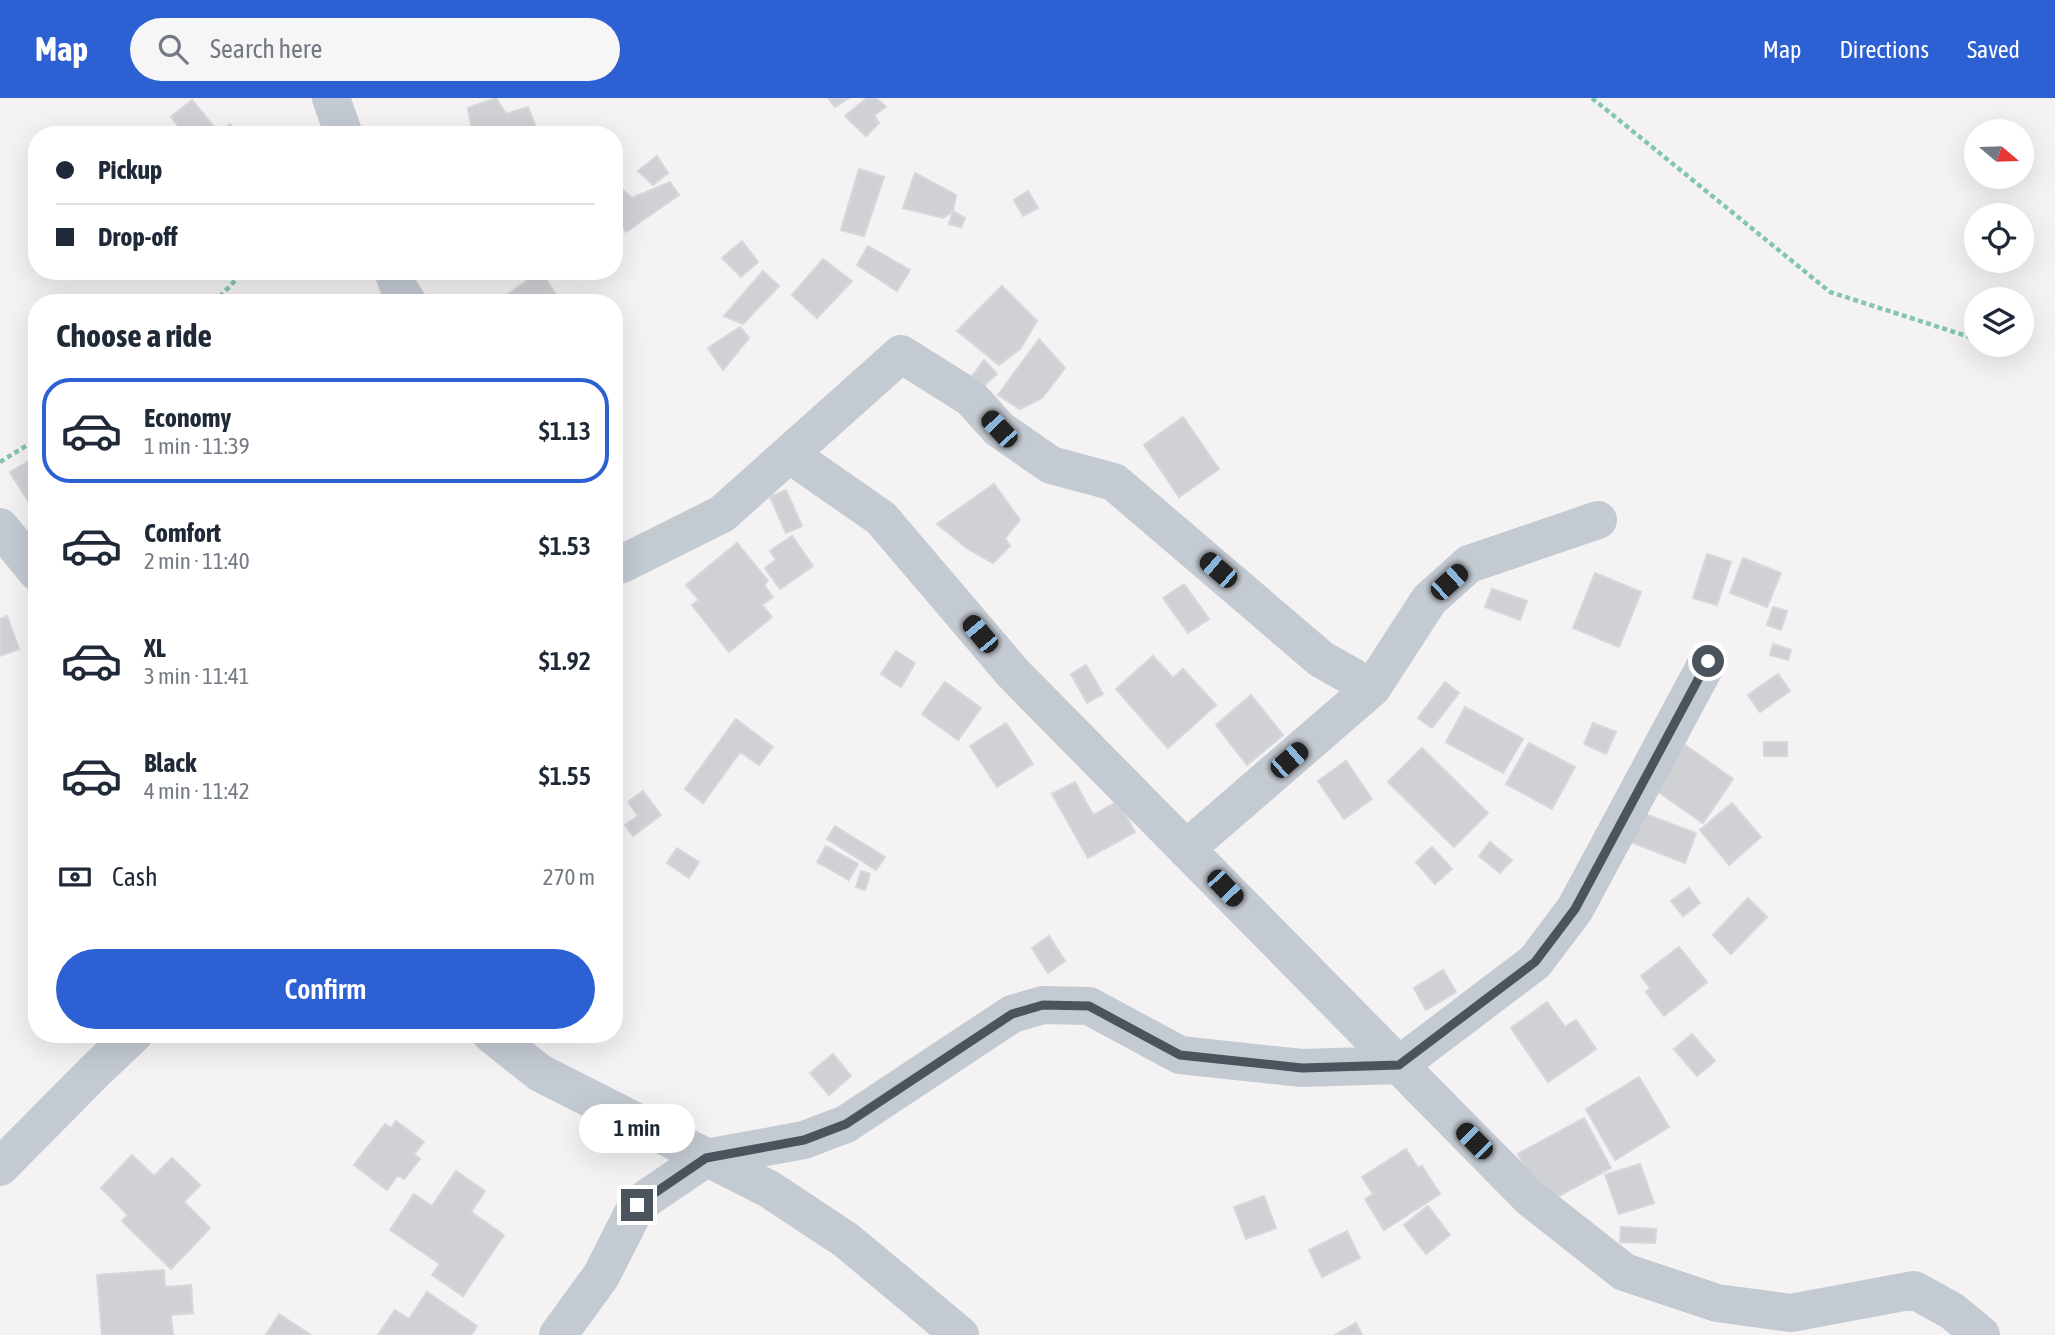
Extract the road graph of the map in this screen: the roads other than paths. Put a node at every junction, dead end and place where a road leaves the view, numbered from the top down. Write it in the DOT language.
graph roads {
  1 [pos="331,98"];
  2 [pos="341,126"];
  3 [pos="789,454"];
  4 [pos="1598,520"];
  5 [pos="0,527"];
  6 [pos="28,561"];
  7 [pos="623,564"];
  8 [pos="1708,661"];
  9 [pos="1372,688"];
  10 [pos="1186,849"];
  11 [pos="124,1043"];
  12 [pos="502,1043"];
  13 [pos="1399,1065"];
  14 [pos="706,1158"];
  15 [pos="0,1167"];
  16 [pos="558,1335"];
  17 [pos="960,1335"];
  18 [pos="1981,1335"];
  1 -- 2 [label="street"];
  3 -- 7 [label="street"];
  3 -- 9 [label="street"];
  3 -- 10 [label="street"];
  4 -- 9 [label="street"];
  5 -- 6 [label="street"];
  8 -- 13 [label="street"];
  9 -- 10 [label="street"];
  10 -- 13 [label="street"];
  11 -- 15 [label="street"];
  12 -- 14 [label="street"];
  13 -- 14 [label="street"];
  13 -- 18 [label="street"];
  14 -- 16 [label="street"];
  14 -- 17 [label="street"];
}
